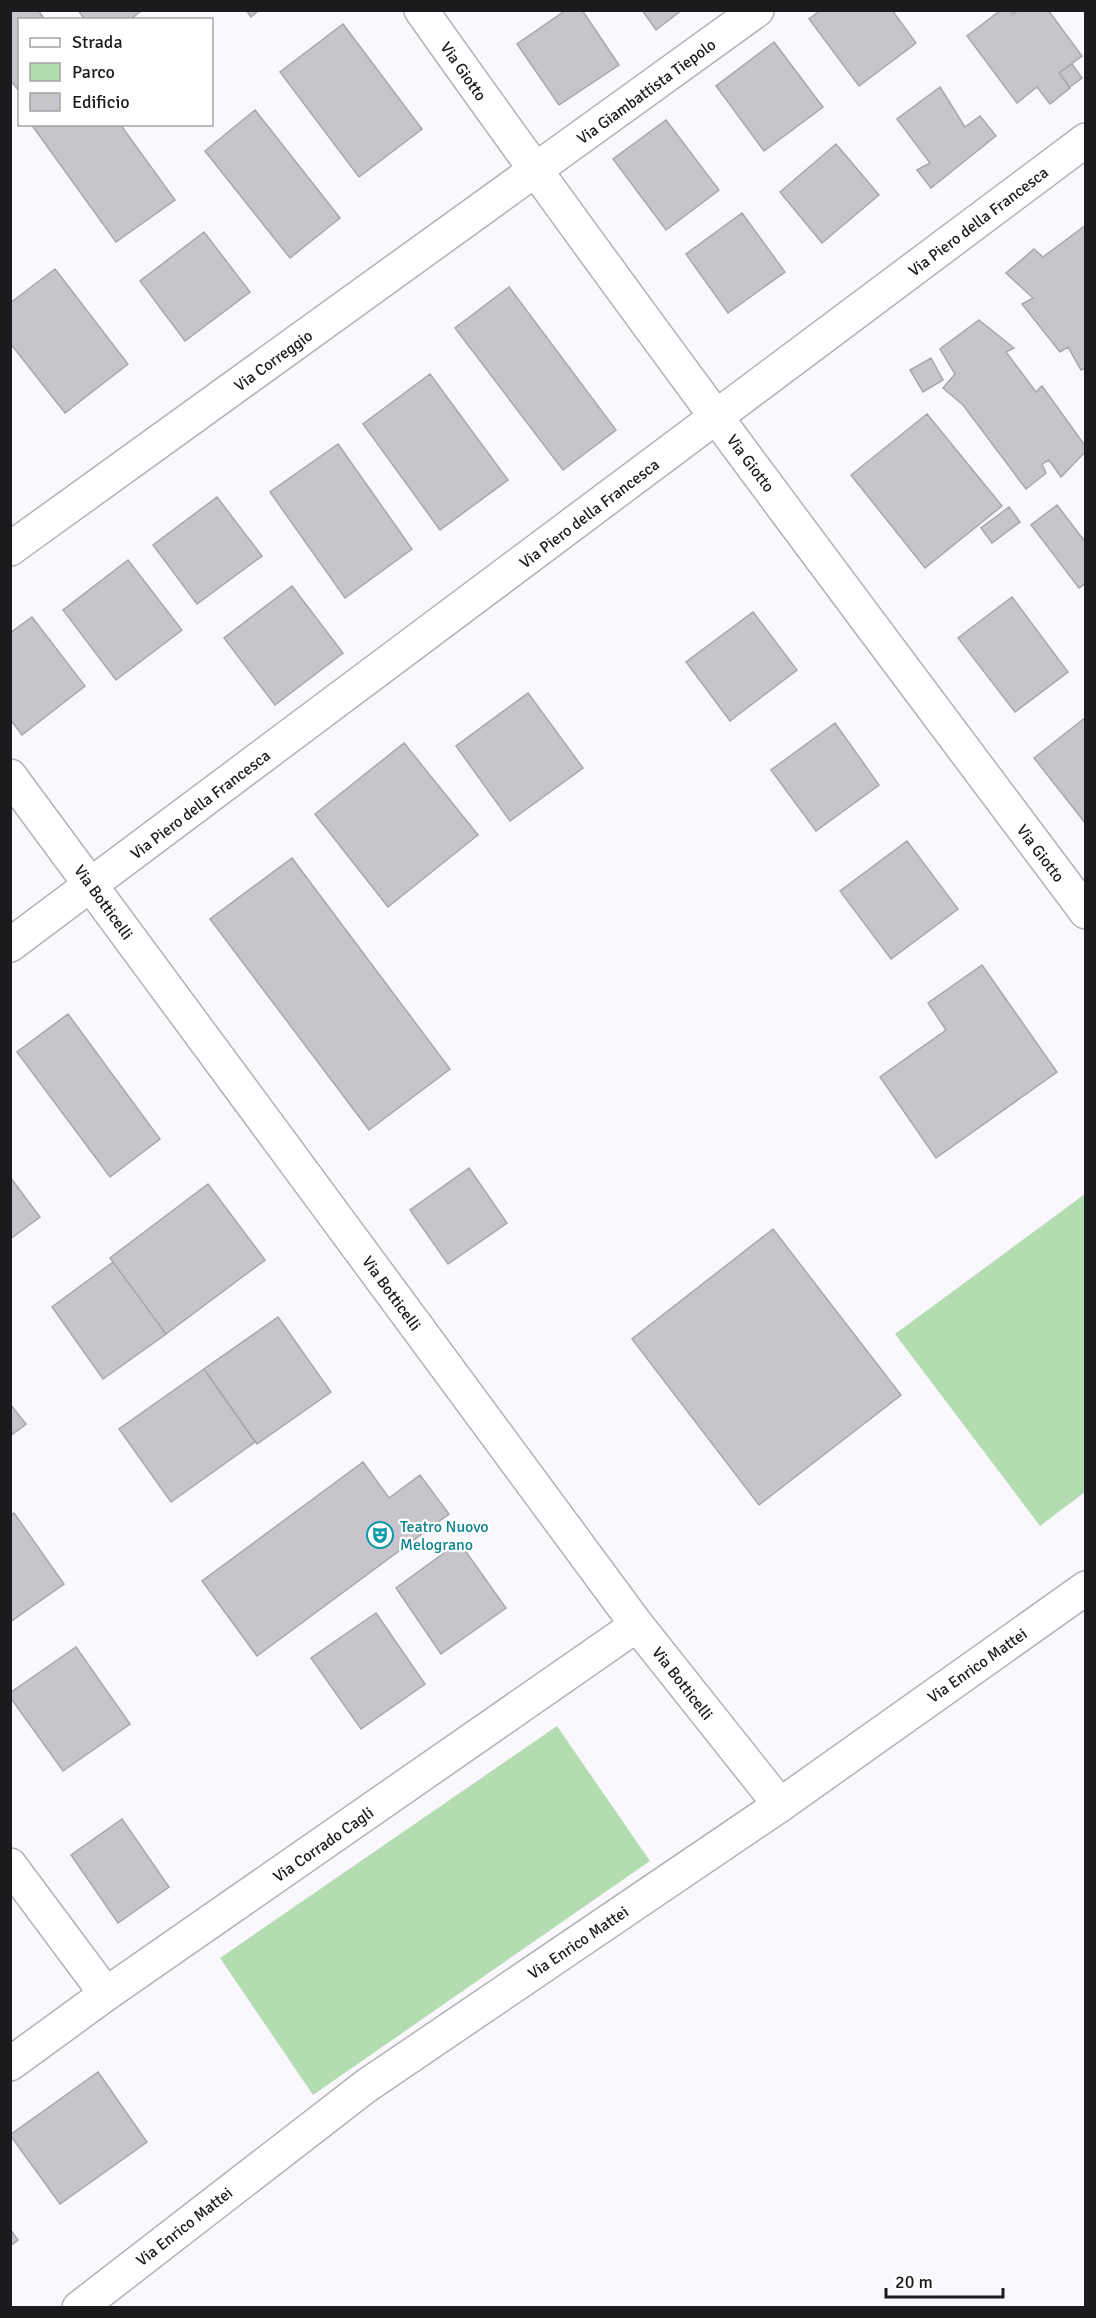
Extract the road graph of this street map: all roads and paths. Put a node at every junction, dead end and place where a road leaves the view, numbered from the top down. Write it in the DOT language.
graph roads {
  1 [pos="422,10"];
  2 [pos="757,10"];
  3 [pos="1086,140"];
  4 [pos="536,172"];
  5 [pos="716,417"];
  6 [pos="10,549"];
  7 [pos="10,776"];
  8 [pos="92,885"];
  9 [pos="1086,912"];
  10 [pos="10,945"];
  11 [pos="1086,1588"];
  12 [pos="637,1625"];
  13 [pos="780,1805"];
  14 [pos="10,1865"];
  15 [pos="106,1994"];
  16 [pos="10,2064"];
  17 [pos="79,2307"];
  1 -- 4 [label="street, Via Giotto"];
  2 -- 4 [label="street, Via Giambattista Tiepolo"];
  3 -- 5 [label="street, Via Piero della Francesca"];
  4 -- 5 [label="street, Via Giotto"];
  4 -- 6 [label="street, Via Correggio"];
  5 -- 8 [label="street, Via Piero della Francesca"];
  5 -- 9 [label="street, Via Giotto"];
  7 -- 8 [label="street, Via Botticelli"];
  8 -- 10 [label="street, Via Piero della Francesca"];
  8 -- 12 [label="street, Via Botticelli"];
  11 -- 13 [label="street, Via Enrico Mattei"];
  12 -- 13 [label="street, Via Botticelli"];
  12 -- 15 [label="street, Via Corrado Cagli"];
  13 -- 17 [label="street, Via Enrico Mattei"];
  14 -- 15 [label="street"];
  15 -- 16 [label="street, Via Corrado Cagli"];
}
